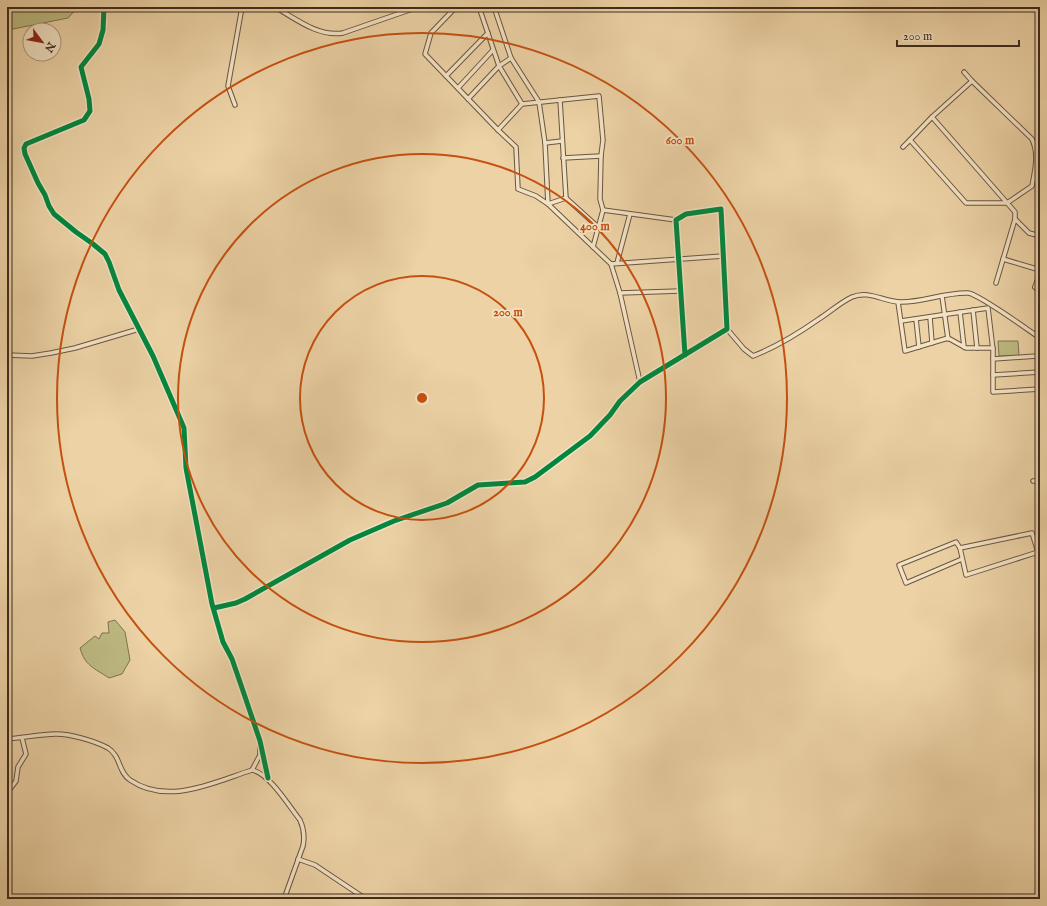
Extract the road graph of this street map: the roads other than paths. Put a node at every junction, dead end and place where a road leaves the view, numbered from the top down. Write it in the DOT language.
graph roads {
  1 [pos="104,7"];
  2 [pos="242,7"];
  3 [pos="275,7"];
  4 [pos="418,7"];
  5 [pos="456,7"];
  6 [pos="479,7"];
  7 [pos="494,7"];
  8 [pos="488,33"];
  9 [pos="493,50"];
  10 [pos="511,58"];
  11 [pos="499,66"];
  12 [pos="964,72"];
  13 [pos="446,76"];
  14 [pos="972,81"];
  15 [pos="458,88"];
  16 [pos="468,99"];
  17 [pos="560,100"];
  18 [pos="539,102"];
  19 [pos="522,104"];
  20 [pos="235,105"];
  21 [pos="932,117"];
  22 [pos="498,130"];
  23 [pos="910,140"];
  24 [pos="562,141"];
  25 [pos="545,143"];
  26 [pos="903,147"];
  27 [pos="601,156"];
  28 [pos="563,158"];
  29 [pos="566,198"];
  30 [pos="1008,203"];
  31 [pos="548,204"];
  32 [pos="603,210"];
  33 [pos="630,214"];
  34 [pos="1016,219"];
  35 [pos="676,220"];
  36 [pos="598,227"];
  37 [pos="1040,236"];
  38 [pos="593,247"];
  39 [pos="723,256"];
  40 [pos="679,259"];
  41 [pos="1003,259"];
  42 [pos="617,263"];
  43 [pos="611,264"];
  44 [pos="1040,271"];
  45 [pos="996,283"];
  46 [pos="1035,287"];
  47 [pos="1040,288"];
  48 [pos="680,290"];
  49 [pos="620,293"];
  50 [pos="1040,293"];
  51 [pos="942,296"];
  52 [pos="898,302"];
  53 [pos="973,310"];
  54 [pos="960,312"];
  55 [pos="945,314"];
  56 [pos="930,317"];
  57 [pos="916,319"];
  58 [pos="902,321"];
  59 [pos="139,329"];
  60 [pos="727,329"];
  61 [pos="1040,338"];
  62 [pos="948,339"];
  63 [pos="932,343"];
  64 [pos="919,347"];
  65 [pos="964,347"];
  66 [pos="977,348"];
  67 [pos="993,348"];
  68 [pos="7,355"];
  69 [pos="685,355"];
  70 [pos="1037,356"];
  71 [pos="993,359"];
  72 [pos="1040,368"];
  73 [pos="1040,372"];
  74 [pos="993,375"];
  75 [pos="640,382"];
  76 [pos="1040,389"];
  77 [pos="1040,408"];
  78 [pos="1040,469"];
  79 [pos="1033,481"];
  80 [pos="1040,481"];
  81 [pos="960,548"];
  82 [pos="1039,551"];
  83 [pos="962,559"];
  84 [pos="214,608"];
  85 [pos="22,738"];
  86 [pos="7,739"];
  87 [pos="260,741"];
  88 [pos="252,770"];
  89 [pos="268,778"];
  90 [pos="7,793"];
  91 [pos="298,859"];
  92 [pos="284,899"];
  93 [pos="366,899"];
  1 -- 59 [label="street"];
  2 -- 20 [label="street"];
  3 -- 4 [label="street"];
  5 -- 13 [label="street"];
  6 -- 8 [label="street"];
  7 -- 10 [label="street"];
  8 -- 9 [label="street"];
  8 -- 13 [label="street"];
  9 -- 11 [label="street"];
  9 -- 15 [label="street"];
  10 -- 11 [label="street"];
  10 -- 18 [label="street"];
  11 -- 16 [label="street"];
  11 -- 19 [label="street"];
  12 -- 14 [label="street"];
  13 -- 15 [label="street"];
  14 -- 21 [label="street"];
  14 -- 30 [label="street"];
  15 -- 16 [label="street"];
  16 -- 22 [label="street"];
  17 -- 18 [label="street"];
  17 -- 24 [label="street"];
  17 -- 27 [label="street"];
  18 -- 19 [label="street"];
  18 -- 25 [label="street"];
  19 -- 22 [label="street"];
  21 -- 23 [label="street"];
  21 -- 30 [label="street"];
  22 -- 31 [label="street"];
  23 -- 26 [label="street"];
  23 -- 30 [label="street"];
  24 -- 25 [label="street"];
  24 -- 28 [label="street"];
  25 -- 31 [label="street"];
  27 -- 28 [label="street"];
  27 -- 32 [label="street"];
  28 -- 29 [label="street"];
  29 -- 31 [label="street"];
  29 -- 36 [label="street"];
  30 -- 34 [label="street"];
  31 -- 38 [label="street"];
  32 -- 33 [label="street"];
  32 -- 36 [label="street"];
  33 -- 35 [label="street"];
  33 -- 42 [label="street"];
  34 -- 37 [label="street"];
  34 -- 41 [label="street"];
  35 -- 39 [label="street"];
  35 -- 40 [label="street"];
  36 -- 38 [label="street"];
  38 -- 43 [label="street"];
  39 -- 40 [label="street"];
  39 -- 60 [label="street"];
  40 -- 42 [label="street"];
  40 -- 48 [label="street"];
  41 -- 44 [label="street"];
  41 -- 45 [label="street"];
  42 -- 43 [label="street"];
  43 -- 49 [label="street"];
  44 -- 46 [label="street"];
  46 -- 47 [label="street"];
  46 -- 50 [label="street"];
  48 -- 49 [label="street"];
  48 -- 69 [label="street"];
  49 -- 75 [label="street"];
  51 -- 52 [label="street"];
  51 -- 55 [label="street"];
  51 -- 61 [label="street"];
  52 -- 58 [label="street"];
  52 -- 60 [label="street"];
  53 -- 54 [label="street"];
  53 -- 66 [label="street"];
  53 -- 67 [label="street"];
  54 -- 55 [label="street"];
  54 -- 65 [label="street"];
  55 -- 56 [label="street"];
  55 -- 62 [label="street"];
  56 -- 57 [label="street"];
  56 -- 63 [label="street"];
  57 -- 58 [label="street"];
  57 -- 64 [label="street"];
  58 -- 64 [label="street"];
  59 -- 68 [label="street"];
  59 -- 84 [label="street"];
  60 -- 69 [label="street"];
  62 -- 63 [label="street"];
  62 -- 65 [label="street"];
  63 -- 64 [label="street"];
  65 -- 66 [label="street"];
  66 -- 67 [label="street"];
  67 -- 71 [label="street"];
  69 -- 75 [label="street"];
  70 -- 71 [label="street"];
  71 -- 74 [label="street"];
  72 -- 73 [label="street"];
  73 -- 74 [label="street"];
  73 -- 76 [label="street"];
  74 -- 76 [label="street"];
  75 -- 84 [label="street"];
  76 -- 77 [label="street"];
  77 -- 78 [label="street"];
  79 -- 80 [label="street"];
  81 -- 82 [label="street"];
  81 -- 83 [label="street"];
  81 -- 83 [label="street"];
  82 -- 83 [label="street"];
  84 -- 87 [label="street"];
  85 -- 86 [label="street"];
  85 -- 88 [label="street"];
  85 -- 90 [label="street"];
  87 -- 88 [label="street"];
  87 -- 89 [label="street"];
  88 -- 89 [label="street"];
  89 -- 91 [label="street"];
  91 -- 92 [label="street"];
  91 -- 93 [label="street"];
}
